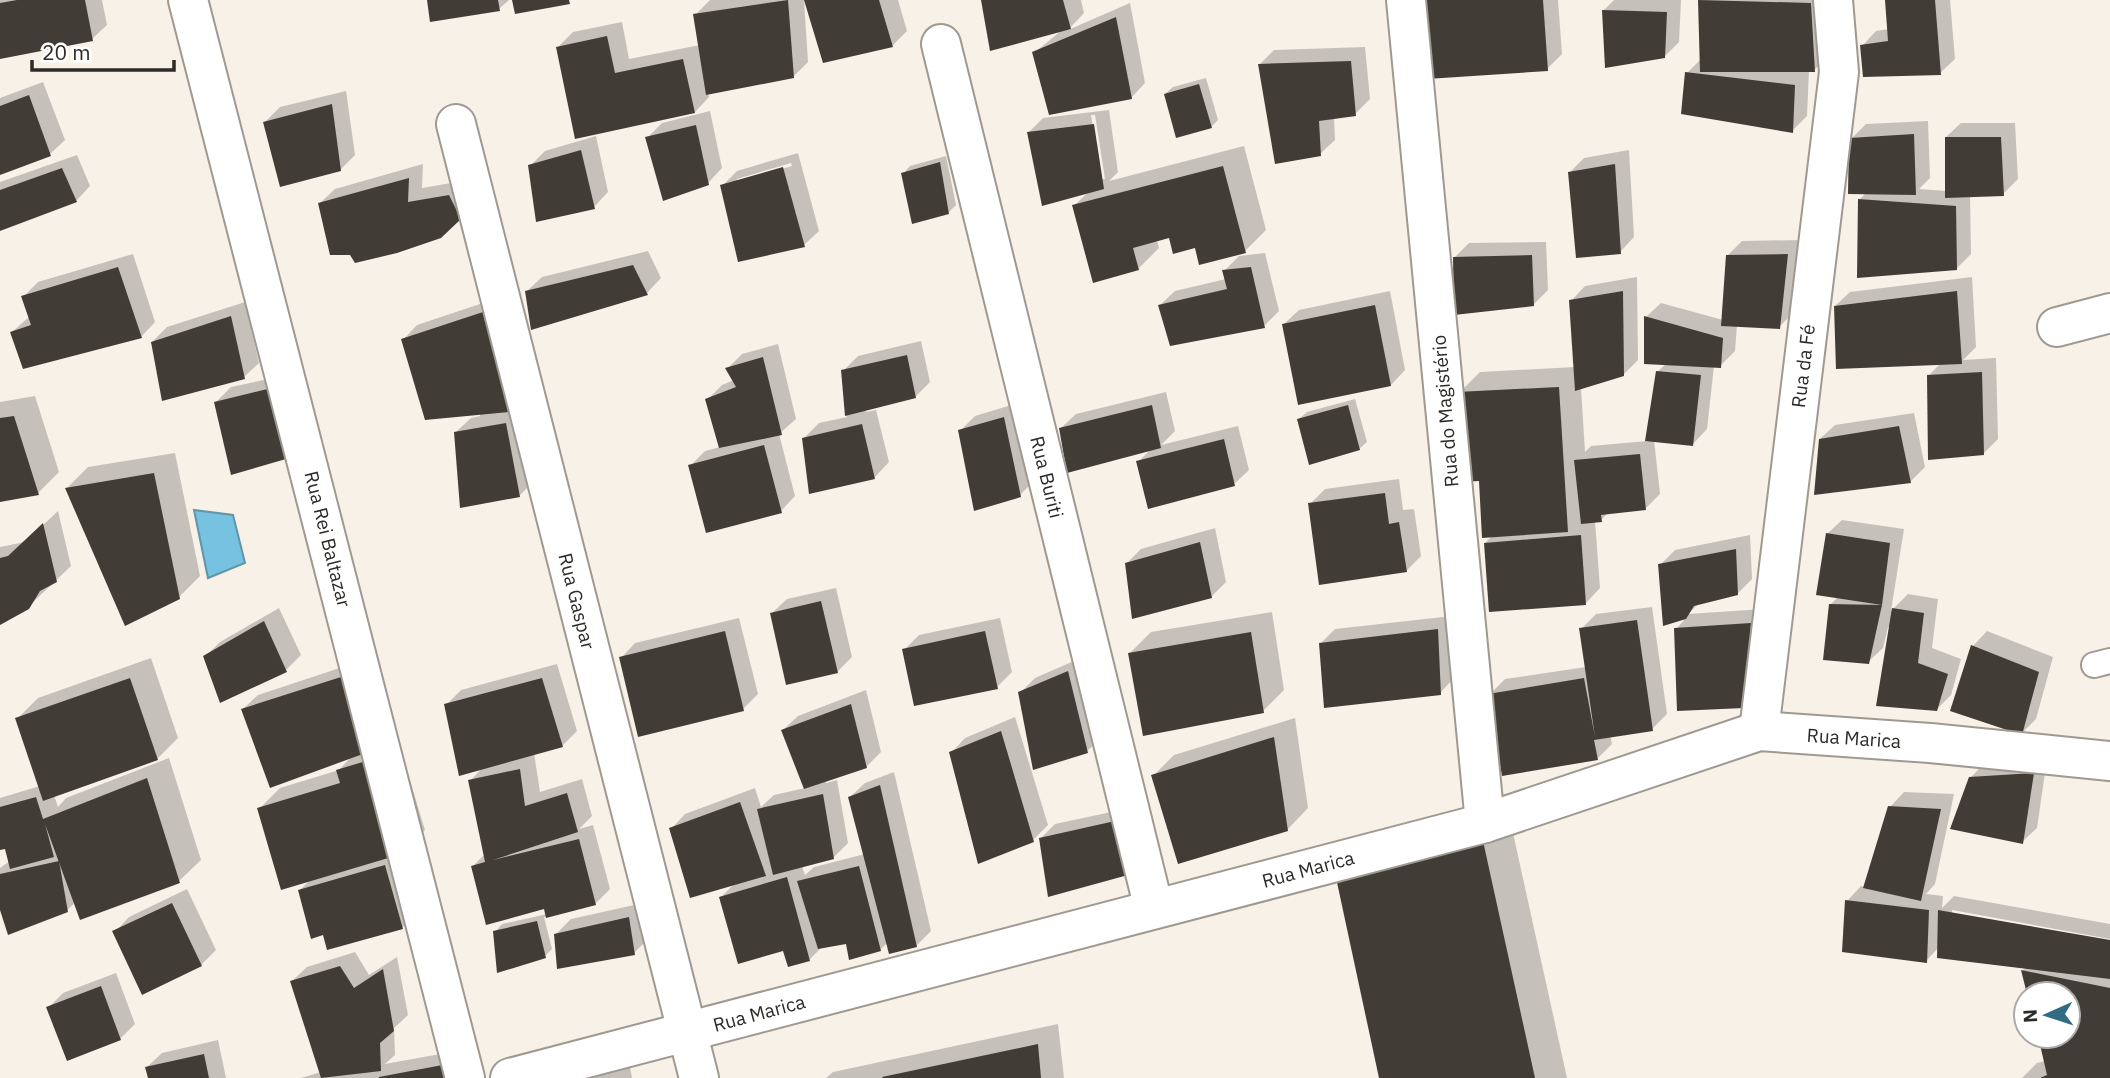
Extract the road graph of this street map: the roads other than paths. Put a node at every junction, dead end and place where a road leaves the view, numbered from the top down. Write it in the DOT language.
graph roads {
  1 [pos="188,0"];
  2 [pos="1406,0"];
  3 [pos="1833,0"];
  4 [pos="941,44"];
  5 [pos="456,124"];
  6 [pos="2110,313"];
  7 [pos="2057,327"];
  8 [pos="1759,731"];
  9 [pos="2110,761"];
  10 [pos="1485,823"];
  11 [pos="1154,909"];
  12 [pos="686,1032"];
  13 [pos="465,1078"];
  14 [pos="510,1078"];
  15 [pos="699,1078"];
  1 -- 13 [label="street, Rua Rei Baltazar"];
  2 -- 10 [label="street, Rua do Magistério"];
  3 -- 8 [label="street, Rua da Fé"];
  4 -- 11 [label="street, Rua Buriti"];
  5 -- 12 [label="street, Rua Gaspar"];
  6 -- 7 [label="street"];
  8 -- 9 [label="street, Rua Marica"];
  8 -- 10 [label="street, Rua Marica"];
  10 -- 11 [label="street, Rua Marica"];
  11 -- 12 [label="street, Rua Marica"];
  12 -- 14 [label="street, Rua Marica"];
  12 -- 15 [label="street, Rua Gaspar"];
}
